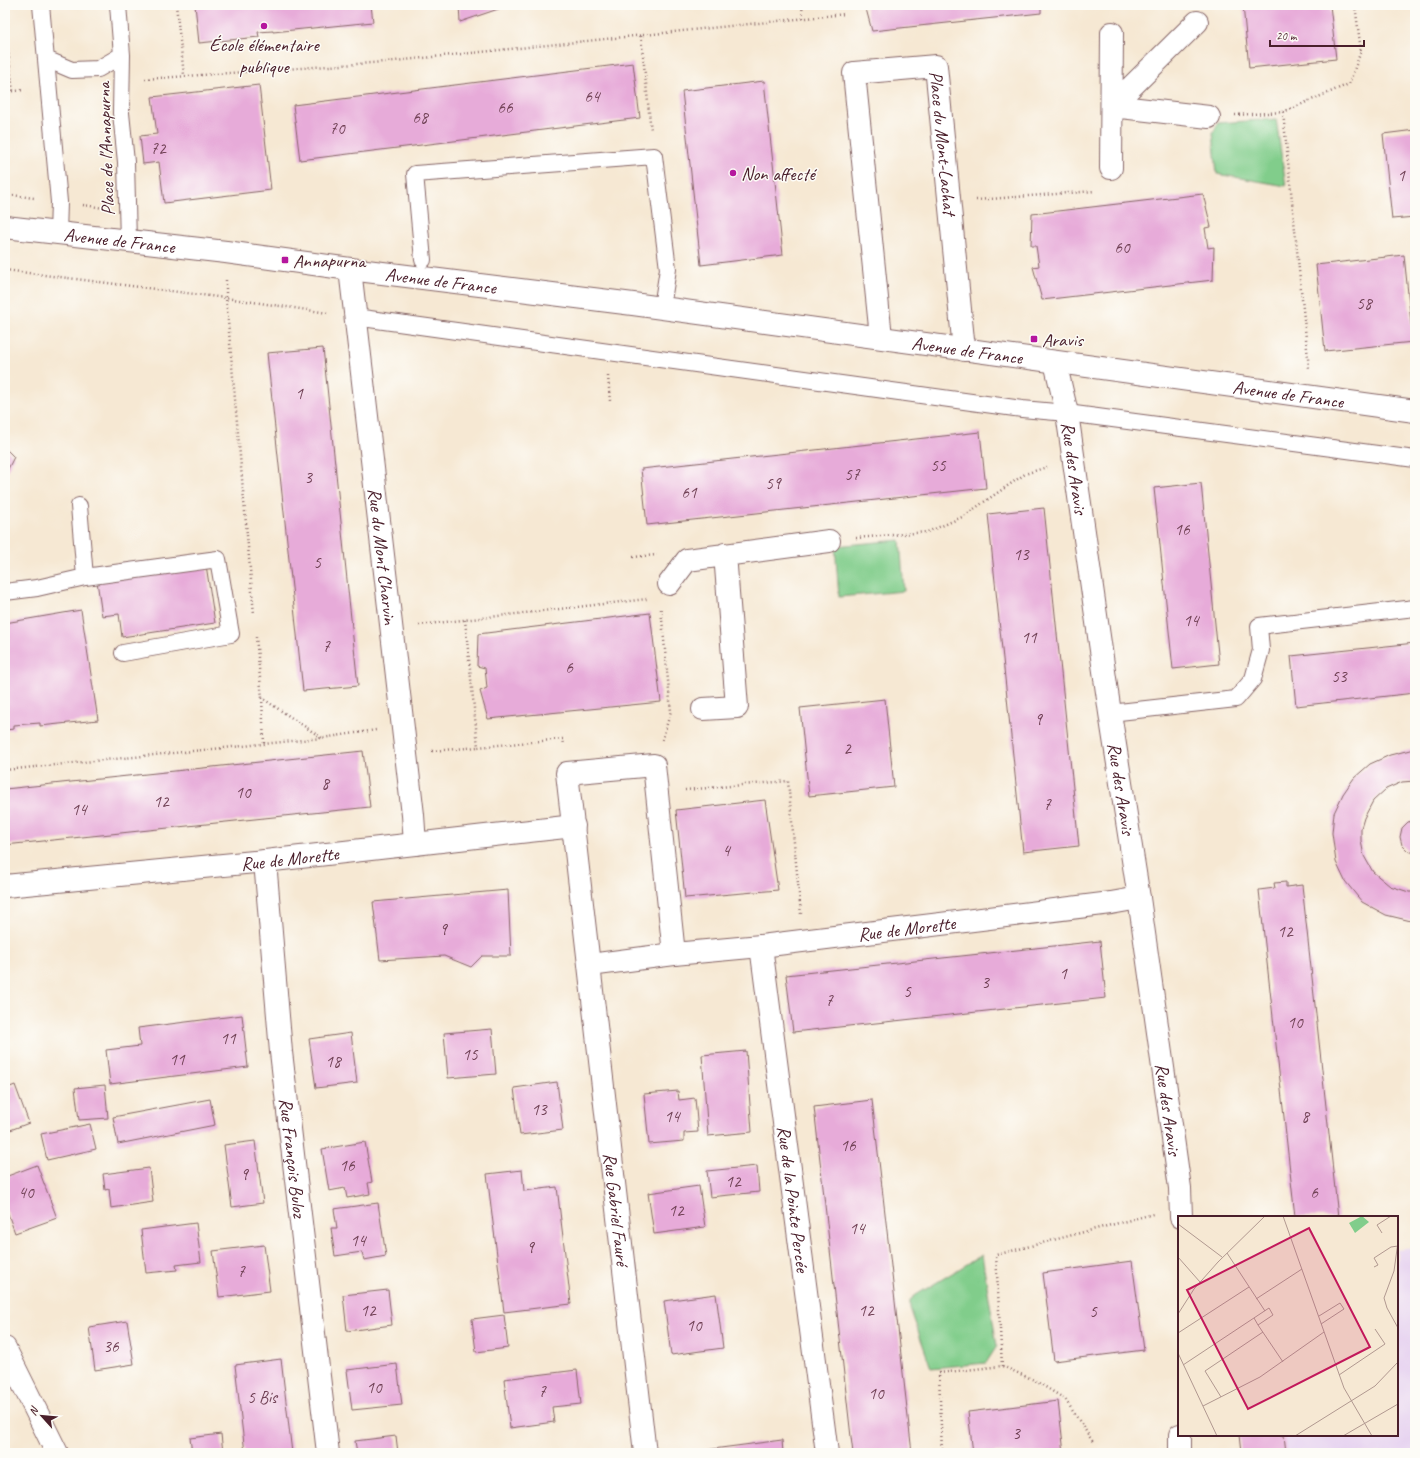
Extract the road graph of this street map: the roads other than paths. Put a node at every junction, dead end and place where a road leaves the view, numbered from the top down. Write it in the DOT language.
graph roads {
  1 [pos="40,5"];
  2 [pos="118,5"];
  3 [pos="1197,22"];
  4 [pos="1112,33"];
  5 [pos="122,55"];
  6 [pos="46,59"];
  7 [pos="1112,106"];
  8 [pos="1209,116"];
  9 [pos="1111,168"];
  10 [pos="5,227"];
  11 [pos="58,234"];
  12 [pos="128,242"];
  13 [pos="423,260"];
  14 [pos="350,269"];
  15 [pos="662,307"];
  16 [pos="355,317"];
  17 [pos="881,338"];
  18 [pos="964,350"];
  19 [pos="1055,362"];
  20 [pos="1415,411"];
  21 [pos="1068,413"];
  22 [pos="1415,459"];
  23 [pos="78,506"];
  24 [pos="829,541"];
  25 [pos="725,554"];
  26 [pos="85,577"];
  27 [pos="669,584"];
  28 [pos="5,592"];
  29 [pos="1415,608"];
  30 [pos="123,653"];
  31 [pos="703,709"];
  32 [pos="1110,713"];
  33 [pos="574,826"];
  34 [pos="415,844"];
  35 [pos="265,861"];
  36 [pos="5,886"];
  37 [pos="1139,898"];
  38 [pos="761,946"];
  39 [pos="674,954"];
  40 [pos="590,965"];
  41 [pos="1181,1212"];
  42 [pos="5,1348"];
  43 [pos="1180,1436"];
  44 [pos="57,1453"];
  45 [pos="328,1453"];
  46 [pos="646,1453"];
  47 [pos="827,1453"];
  48 [pos="1180,1453"];
  1 -- 6 [label="lane"];
  2 -- 5 [label="lane, Place de l'Annapurna"];
  3 -- 7 [label="street"];
  4 -- 7 [label="street"];
  5 -- 6 [label="lane, Place de l'Annapurna"];
  5 -- 12 [label="lane, Place de l'Annapurna"];
  6 -- 11 [label="lane"];
  7 -- 8 [label="street"];
  7 -- 9 [label="street"];
  10 -- 11 [label="street, Avenue de France"];
  11 -- 12 [label="street, Avenue de France"];
  12 -- 14 [label="street, Avenue de France"];
  13 -- 15 [label="lane, Avenue de France"];
  14 -- 15 [label="street, Avenue de France"];
  14 -- 16 [label="street, Rue du Mont Charvin"];
  15 -- 17 [label="street, Avenue de France"];
  16 -- 21 [label="lane"];
  16 -- 34 [label="street, Rue du Mont Charvin"];
  17 -- 18 [label="street, Avenue de France"];
  17 -- 18 [label="street, Place du Mont-Lachat"];
  18 -- 19 [label="street, Avenue de France"];
  19 -- 20 [label="street, Avenue de France"];
  19 -- 21 [label="street, Rue des Aravis"];
  21 -- 22 [label="lane"];
  21 -- 32 [label="street, Rue des Aravis"];
  23 -- 26 [label="lane"];
  24 -- 25 [label="street"];
  25 -- 27 [label="street"];
  25 -- 31 [label="street"];
  26 -- 28 [label="lane"];
  26 -- 30 [label="lane"];
  29 -- 32 [label="lane"];
  32 -- 37 [label="street, Rue des Aravis"];
  33 -- 34 [label="street, Rue de Morette"];
  33 -- 39 [label="street"];
  33 -- 40 [label="street"];
  34 -- 35 [label="street, Rue de Morette"];
  35 -- 36 [label="street, Rue de Morette"];
  35 -- 45 [label="street, Rue François Buloz"];
  37 -- 38 [label="street, Rue de Morette"];
  37 -- 41 [label="street, Rue des Aravis"];
  38 -- 39 [label="street, Rue de Morette"];
  38 -- 47 [label="street, Rue de la Pointe Percée"];
  39 -- 40 [label="street, Rue de Morette"];
  40 -- 46 [label="street, Rue Gabriel Fauré"];
  42 -- 44 [label="street"];
  43 -- 48 [label="street"];
}
